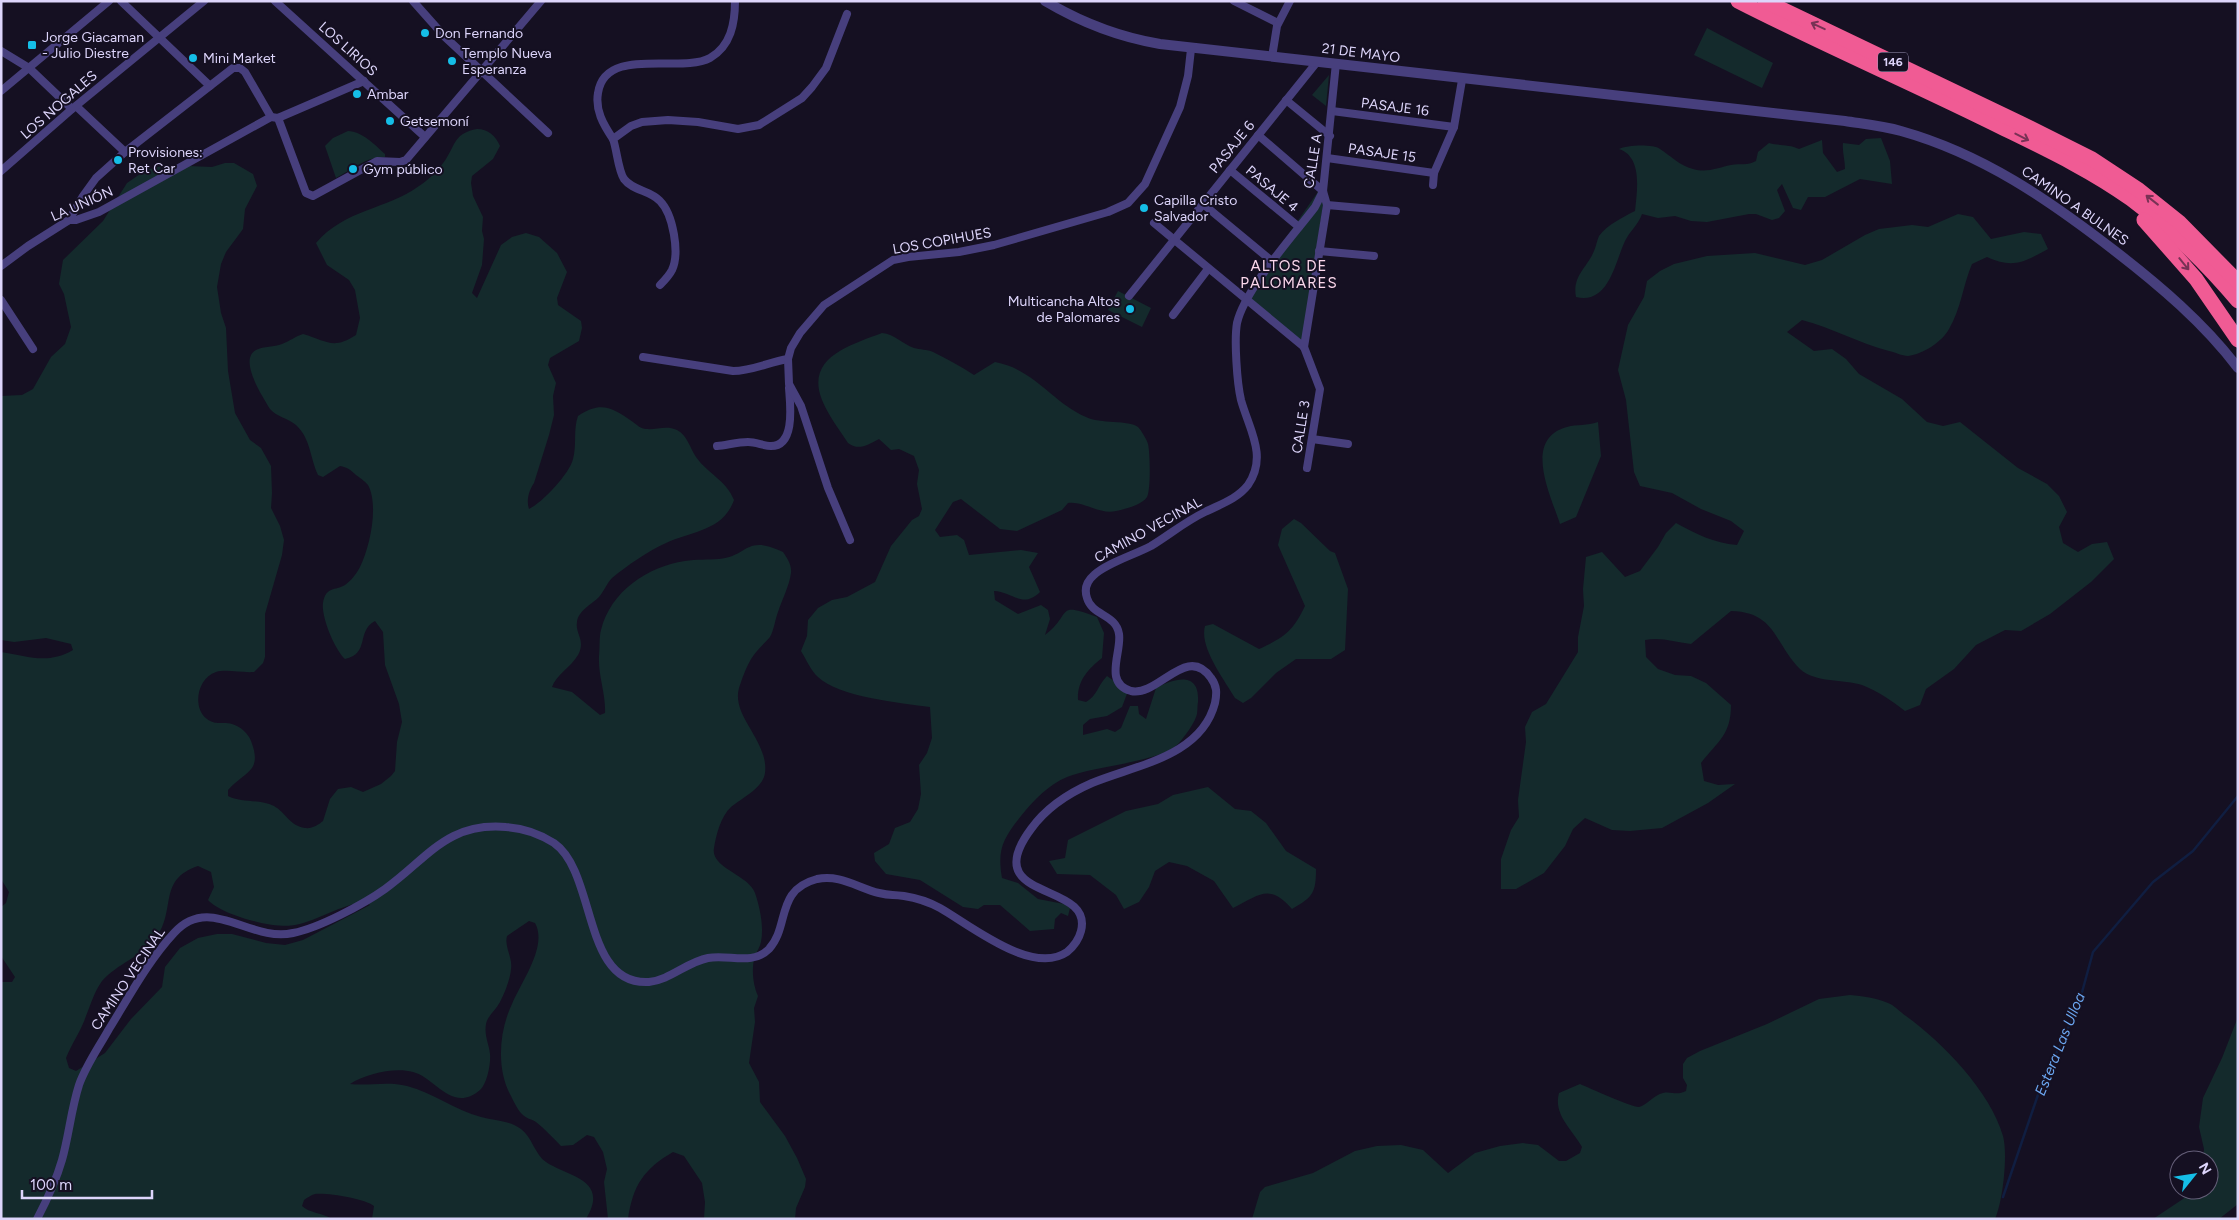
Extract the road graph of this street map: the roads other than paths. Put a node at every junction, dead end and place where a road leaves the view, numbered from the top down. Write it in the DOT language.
graph roads {
  1 [pos="109,1"];
  2 [pos="121,1"];
  3 [pos="204,1"];
  4 [pos="275,1"];
  5 [pos="413,1"];
  6 [pos="541,1"];
  7 [pos="735,1"];
  8 [pos="1045,1"];
  9 [pos="1234,1"];
  10 [pos="1290,1"];
  11 [pos="1728,1"];
  12 [pos="1738,1"];
  13 [pos="1759,5"];
  14 [pos="847,14"];
  15 [pos="1278,23"];
  16 [pos="160,36"];
  17 [pos="1191,49"];
  18 [pos="1,51"];
  19 [pos="1272,57"];
  20 [pos="1318,62"];
  21 [pos="1336,63"];
  22 [pos="29,68"];
  23 [pos="481,71"];
  24 [pos="1462,80"];
  25 [pos="364,81"];
  26 [pos="210,86"];
  27 [pos="1,91"];
  28 [pos="1286,100"];
  29 [pos="1682,104"];
  30 [pos="74,108"];
  31 [pos="1332,112"];
  32 [pos="275,118"];
  33 [pos="1454,127"];
  34 [pos="548,133"];
  35 [pos="1258,135"];
  36 [pos="1330,136"];
  37 [pos="425,137"];
  38 [pos="613,138"];
  39 [pos="125,152"];
  40 [pos="1327,158"];
  41 [pos="1230,170"];
  42 [pos="2086,170"];
  43 [pos="1,171"];
  44 [pos="1434,173"];
  45 [pos="1433,185"];
  46 [pos="1323,191"];
  47 [pos="1203,204"];
  48 [pos="1327,205"];
  49 [pos="1396,211"];
  50 [pos="69,220"];
  51 [pos="2180,222"];
  52 [pos="1154,223"];
  53 [pos="1299,227"];
  54 [pos="1174,240"];
  55 [pos="1319,251"];
  56 [pos="1374,256"];
  57 [pos="1273,262"];
  58 [pos="2238,264"];
  59 [pos="1,266"];
  60 [pos="1208,269"];
  61 [pos="2238,282"];
  62 [pos="660,285"];
  63 [pos="1129,296"];
  64 [pos="1,300"];
  65 [pos="1246,300"];
  66 [pos="2238,301"];
  67 [pos="1173,315"];
  68 [pos="2238,340"];
  69 [pos="1304,347"];
  70 [pos="33,349"];
  71 [pos="643,357"];
  72 [pos="788,359"];
  73 [pos="2238,368"];
  74 [pos="789,384"];
  75 [pos="1312,439"];
  76 [pos="1348,444"];
  77 [pos="717,446"];
  78 [pos="1308,468"];
  79 [pos="850,540"];
  80 [pos="37,1219"];
  1 -- 22 [label="street"];
  2 -- 16 [label="street"];
  3 -- 16 [label="street, LOS NOGALES"];
  4 -- 25 [label="street, LOS LIRIOS"];
  5 -- 23 [label="street"];
  6 -- 23 [label="street"];
  7 -- 38 [label="street"];
  8 -- 17 [label="street, 21 DE MAYO"];
  9 -- 15 [label="street"];
  10 -- 15 [label="street"];
  11 -- 13 [label="highway"];
  12 -- 13 [label="highway, 146"];
  13 -- 42 [label="highway, 146, one-way"];
  51 -- 13 [label="highway, 146, one-way"];
  14 -- 38 [label="street"];
  15 -- 19 [label="street"];
  16 -- 26 [label="street"];
  16 -- 30 [label="street, LOS NOGALES"];
  17 -- 19 [label="street, 21 DE MAYO"];
  17 -- 72 [label="street, LOS COPIHUES"];
  18 -- 22 [label="street"];
  19 -- 20 [label="street, 21 DE MAYO"];
  20 -- 21 [label="street, 21 DE MAYO"];
  20 -- 28 [label="street, PASAJE 6"];
  21 -- 24 [label="street, 21 DE MAYO"];
  21 -- 31 [label="street, CALLE A"];
  22 -- 27 [label="street"];
  22 -- 30 [label="street"];
  23 -- 34 [label="street"];
  23 -- 37 [label="street"];
  24 -- 29 [label="street, 21 DE MAYO"];
  24 -- 33 [label="street"];
  25 -- 32 [label="street, LA UNIÓN"];
  25 -- 37 [label="street, LOS LIRIOS"];
  26 -- 32 [label="street"];
  26 -- 39 [label="street"];
  28 -- 35 [label="street, PASAJE 6"];
  28 -- 36 [label="street"];
  29 -- 73 [label="street, CAMINO A BULNES"];
  30 -- 39 [label="street"];
  30 -- 43 [label="street, LOS NOGALES"];
  31 -- 33 [label="street, PASAJE 16"];
  31 -- 36 [label="street, CALLE A"];
  32 -- 37 [label="street"];
  32 -- 50 [label="street, LA UNIÓN"];
  33 -- 44 [label="street"];
  35 -- 41 [label="street, PASAJE 6"];
  35 -- 46 [label="street"];
  36 -- 40 [label="street, CALLE A"];
  38 -- 62 [label="street"];
  39 -- 50 [label="street"];
  40 -- 44 [label="street, PASAJE 15"];
  40 -- 46 [label="street, CALLE A"];
  41 -- 47 [label="street, PASAJE 6"];
  41 -- 53 [label="street, PASAJE 4"];
  42 -- 66 [label="highway, 146"];
  42 -- 68 [label="highway, one-way"];
  44 -- 45 [label="street"];
  46 -- 48 [label="street"];
  46 -- 53 [label="street, CALLE A"];
  47 -- 54 [label="street, PASAJE 6"];
  47 -- 57 [label="street"];
  48 -- 49 [label="street"];
  48 -- 55 [label="street"];
  50 -- 59 [label="street, LA UNIÓN"];
  51 -- 58 [label="highway"];
  51 -- 61 [label="highway, 146"];
  52 -- 54 [label="street"];
  53 -- 57 [label="street, CALLE A"];
  54 -- 60 [label="street"];
  54 -- 63 [label="street, PASAJE 6"];
  55 -- 56 [label="street"];
  55 -- 69 [label="street"];
  57 -- 65 [label="street, CALLE A"];
  60 -- 65 [label="street"];
  60 -- 67 [label="street"];
  64 -- 70 [label="street"];
  65 -- 69 [label="street"];
  65 -- 80 [label="street, CAMINO VECINAL"];
  69 -- 75 [label="street, CALLE 3"];
  71 -- 72 [label="street"];
  72 -- 74 [label="street, LOS COPIHUES"];
  74 -- 77 [label="street"];
  74 -- 79 [label="street, LOS COPIHUES"];
  75 -- 76 [label="street"];
  75 -- 78 [label="street, CALLE 3"];
}
